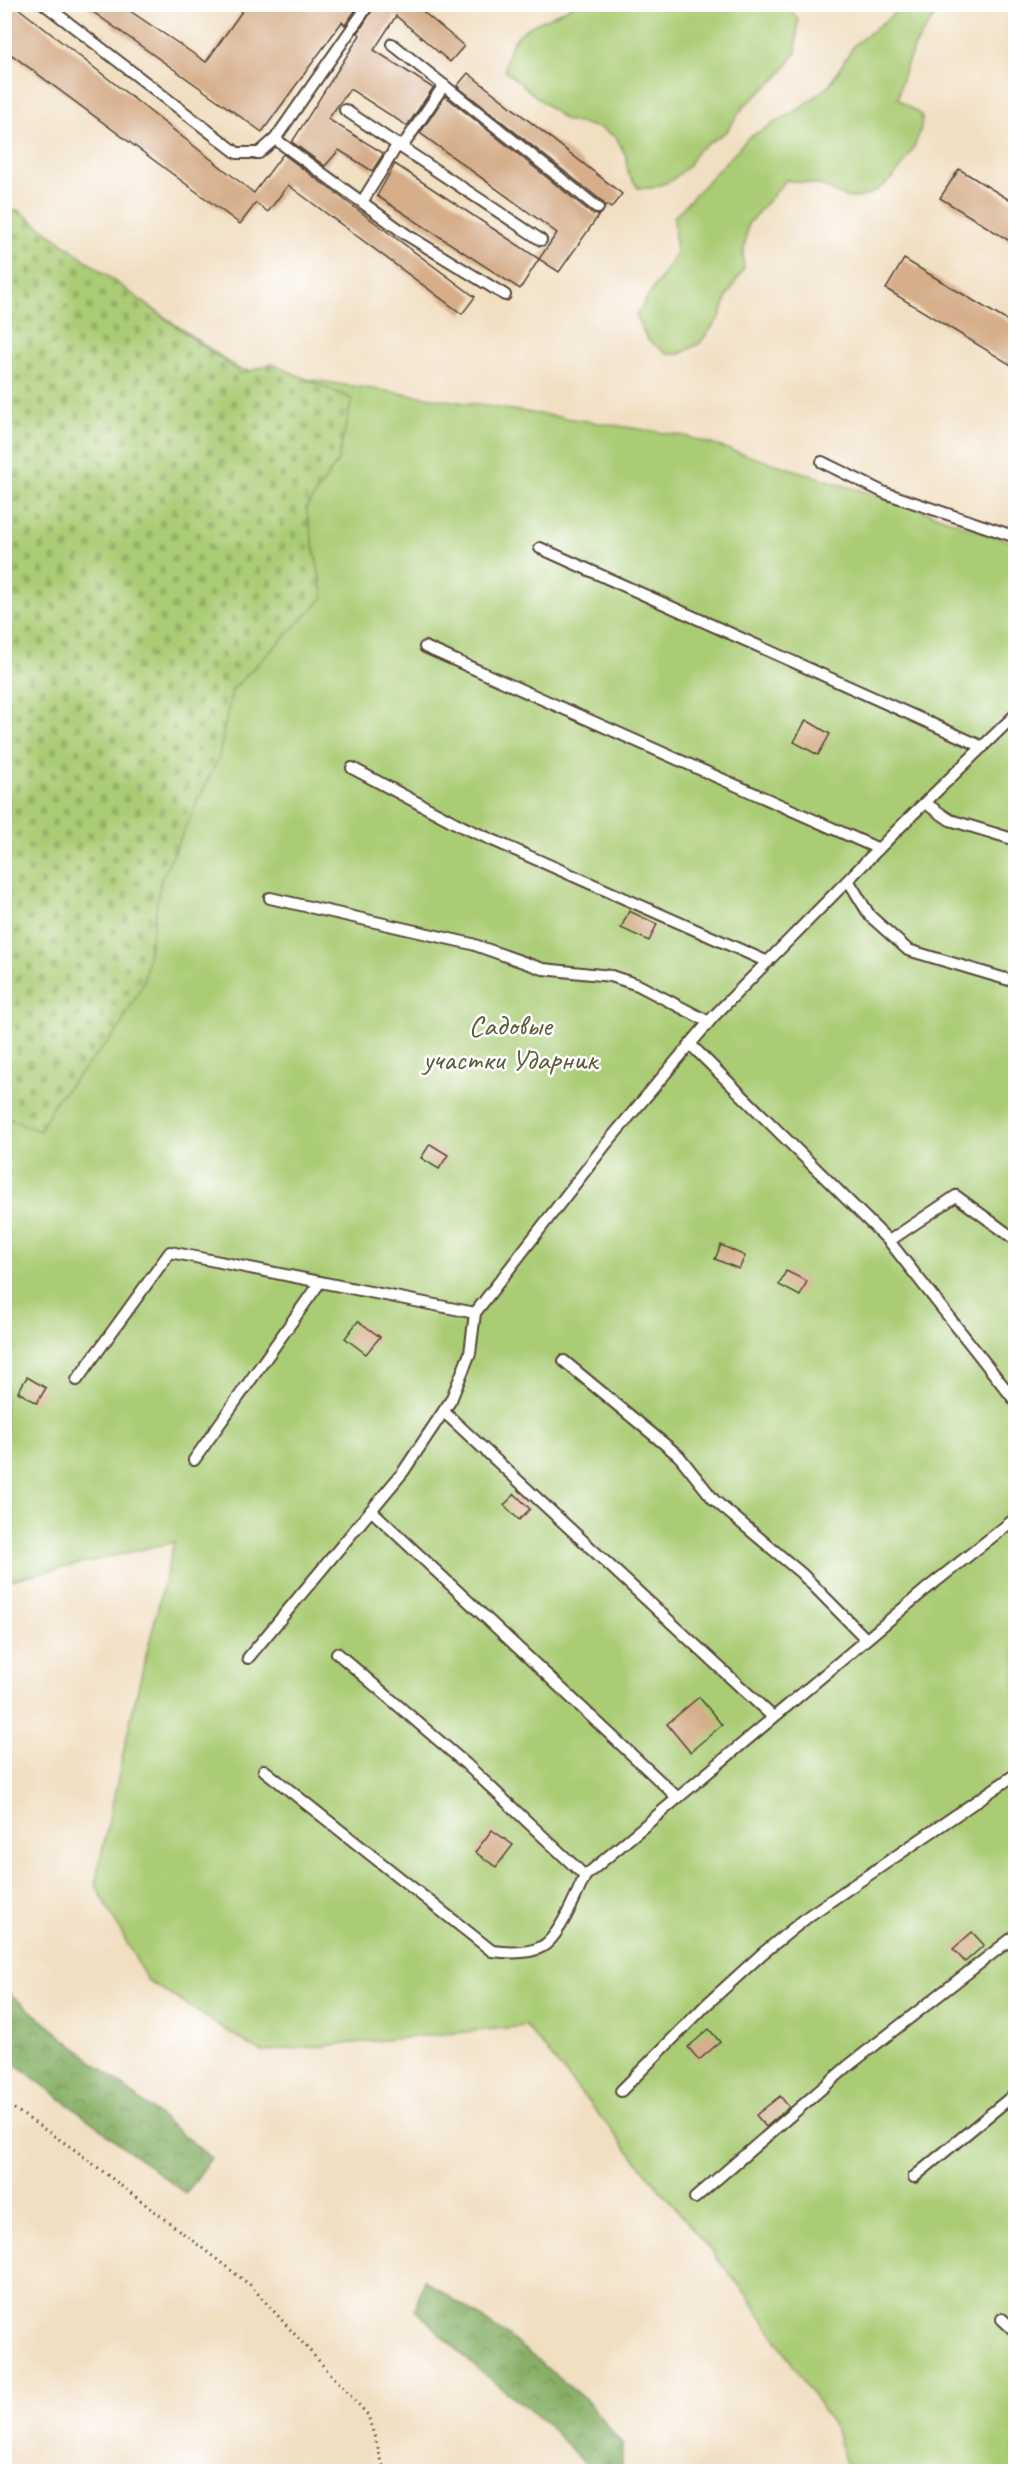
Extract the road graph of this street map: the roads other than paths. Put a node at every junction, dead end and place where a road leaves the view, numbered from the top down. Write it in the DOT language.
graph roads {
  1 [pos="44,4"];
  2 [pos="369,4"];
  3 [pos="392,44"];
  4 [pos="444,85"];
  5 [pos="345,110"];
  6 [pos="275,139"];
  7 [pos="400,146"];
  8 [pos="362,202"];
  9 [pos="598,208"];
  10 [pos="541,240"];
  11 [pos="505,295"];
  12 [pos="822,462"];
  13 [pos="1016,537"];
  14 [pos="540,548"];
  15 [pos="425,647"];
  16 [pos="1016,714"];
  17 [pos="983,747"];
  18 [pos="352,768"];
  19 [pos="925,803"];
  20 [pos="1016,840"];
  21 [pos="879,849"];
  22 [pos="848,880"];
  23 [pos="270,898"];
  24 [pos="768,962"];
  25 [pos="1016,982"];
  26 [pos="709,1022"];
  27 [pos="690,1044"];
  28 [pos="1016,1240"];
  29 [pos="889,1241"];
  30 [pos="320,1282"];
  31 [pos="476,1313"];
  32 [pos="564,1361"];
  33 [pos="78,1380"];
  34 [pos="1016,1402"];
  35 [pos="444,1412"];
  36 [pos="194,1460"];
  37 [pos="371,1510"];
  38 [pos="1016,1518"];
  39 [pos="866,1639"];
  40 [pos="337,1653"];
  41 [pos="248,1658"];
  42 [pos="773,1718"];
  43 [pos="264,1770"];
  44 [pos="1016,1774"];
  45 [pos="678,1798"];
  46 [pos="585,1876"];
  47 [pos="1016,1935"];
  48 [pos="621,2091"];
  49 [pos="1016,2093"];
  50 [pos="914,2177"];
  51 [pos="695,2198"];
  52 [pos="1002,2319"];
  53 [pos="1016,2332"];
  1 -- 6 [label="lane"];
  2 -- 6 [label="lane"];
  3 -- 4 [label="lane"];
  4 -- 7 [label="lane"];
  4 -- 9 [label="lane"];
  5 -- 7 [label="lane"];
  6 -- 8 [label="lane"];
  7 -- 8 [label="lane"];
  7 -- 10 [label="lane"];
  8 -- 11 [label="lane"];
  12 -- 13 [label="lane"];
  14 -- 17 [label="lane"];
  15 -- 21 [label="lane"];
  16 -- 17 [label="lane"];
  17 -- 19 [label="lane"];
  18 -- 24 [label="lane"];
  19 -- 20 [label="lane"];
  19 -- 21 [label="lane"];
  21 -- 22 [label="lane"];
  22 -- 24 [label="lane"];
  22 -- 25 [label="lane"];
  23 -- 26 [label="lane"];
  24 -- 26 [label="lane"];
  26 -- 27 [label="lane"];
  27 -- 29 [label="lane"];
  27 -- 31 [label="lane"];
  28 -- 29 [label="lane"];
  29 -- 34 [label="lane"];
  30 -- 31 [label="lane"];
  30 -- 33 [label="lane"];
  30 -- 36 [label="lane"];
  31 -- 35 [label="lane"];
  32 -- 39 [label="lane"];
  35 -- 37 [label="lane"];
  35 -- 42 [label="lane"];
  37 -- 41 [label="lane"];
  37 -- 45 [label="lane"];
  38 -- 39 [label="lane"];
  39 -- 42 [label="lane"];
  40 -- 46 [label="lane"];
  42 -- 45 [label="lane"];
  43 -- 46 [label="lane"];
  44 -- 48 [label="lane"];
  45 -- 46 [label="lane"];
  47 -- 51 [label="lane"];
  49 -- 50 [label="lane"];
  52 -- 53 [label="lane"];
}
